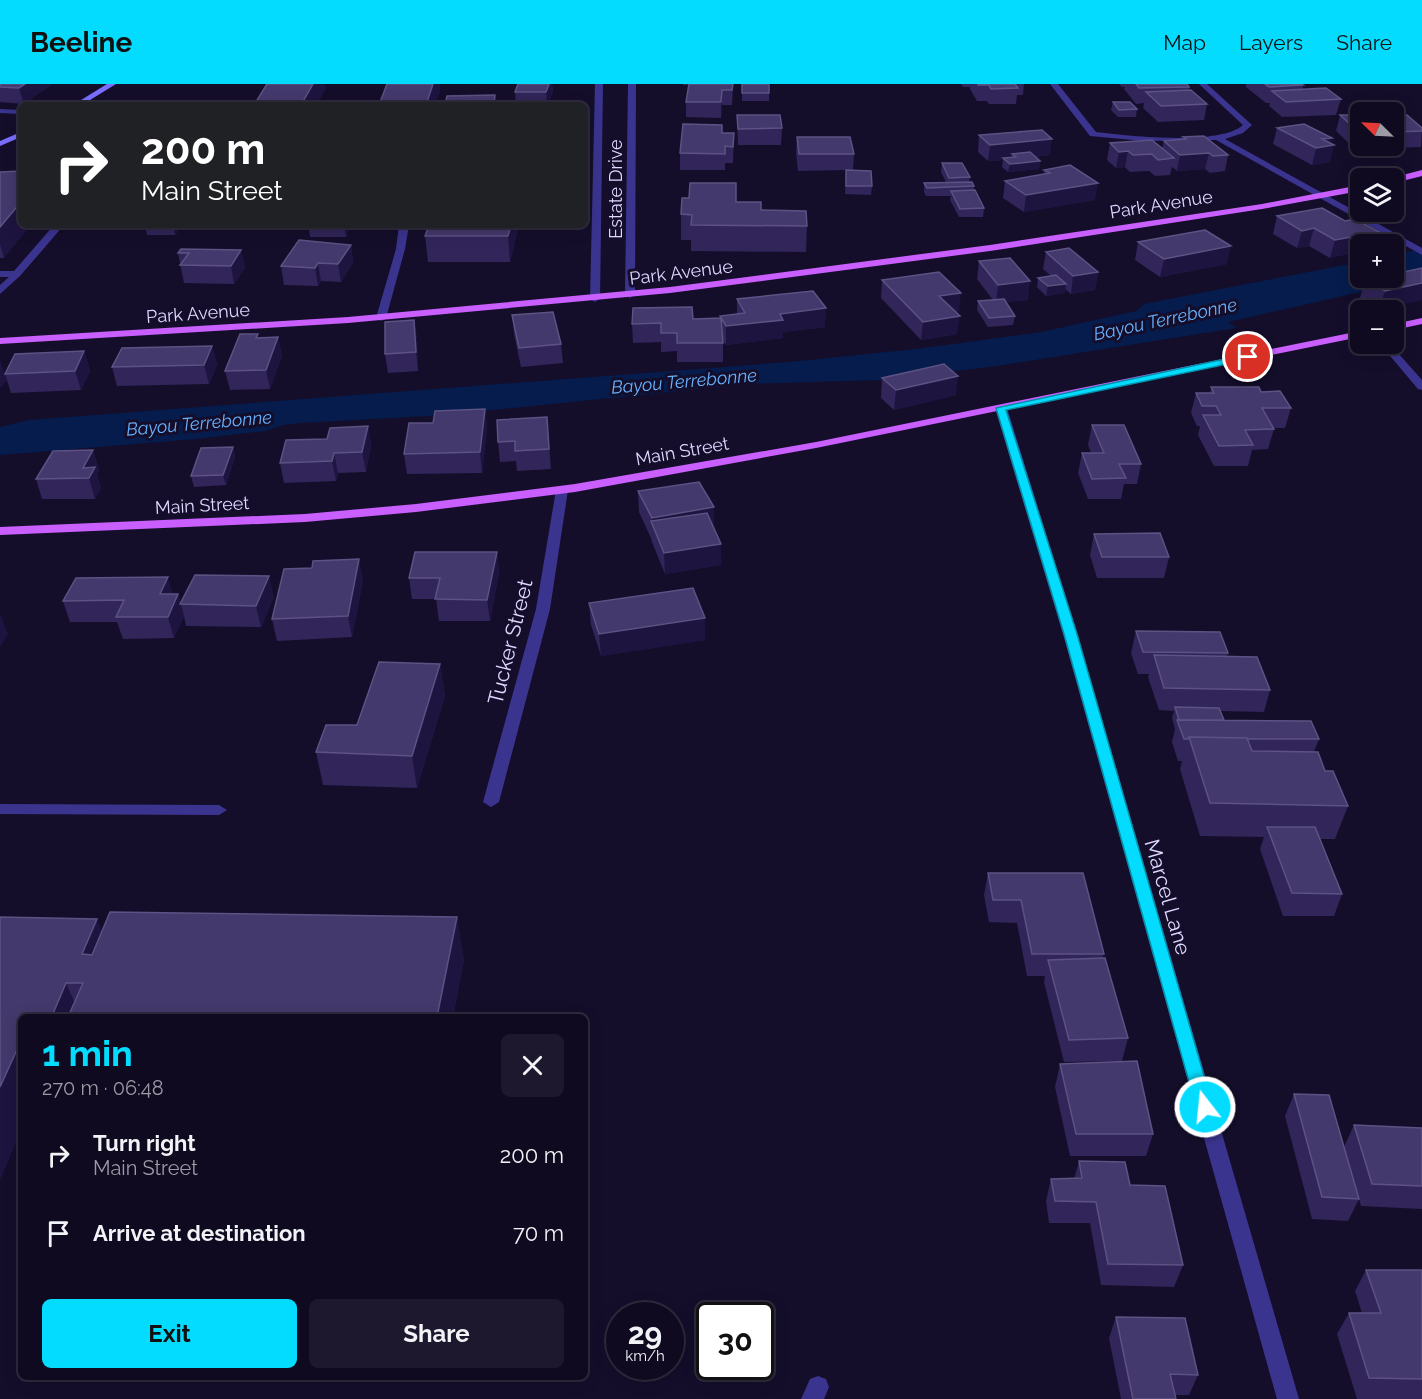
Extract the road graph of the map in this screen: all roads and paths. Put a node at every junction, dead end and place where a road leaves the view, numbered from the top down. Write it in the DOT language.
graph roads {
  1 [pos="112,84"];
  2 [pos="599,84"];
  3 [pos="632,84"];
  4 [pos="1054,84"];
  5 [pos="1203,84"];
  6 [pos="82,102"];
  7 [pos="0,111"];
  8 [pos="18,112"];
  9 [pos="18,135"];
  10 [pos="1218,138"];
  11 [pos="0,144"];
  12 [pos="1422,173"];
  13 [pos="1404,178"];
  14 [pos="1350,190"];
  15 [pos="1322,197"];
  16 [pos="56,228"];
  17 [pos="404,228"];
  18 [pos="1422,252"];
  19 [pos="0,274"];
  20 [pos="17,274"];
  21 [pos="0,291"];
  22 [pos="630,295"];
  23 [pos="595,299"];
  24 [pos="381,318"];
  25 [pos="1422,321"];
  26 [pos="1404,325"];
  27 [pos="1350,336"];
  28 [pos="0,341"];
  29 [pos="1394,354"];
  30 [pos="1422,387"];
  31 [pos="1001,408"];
  32 [pos="562,490"];
  33 [pos="0,531"];
  34 [pos="491,802"];
  35 [pos="0,808"];
  36 [pos="219,810"];
  37 [pos="1288,1399"];
  1 -- 6 [label="main road"];
  2 -- 23 [label="street, Estate Drive"];
  3 -- 22 [label="street, Estate Drive"];
  4 -- 10 [label="street"];
  5 -- 10 [label="street"];
  7 -- 8 [label="street"];
  9 -- 11 [label="main road"];
  10 -- 15 [label="street"];
  12 -- 13 [label="main road"];
  14 -- 15 [label="main road, Park Avenue"];
  15 -- 18 [label="street"];
  15 -- 22 [label="main road, Park Avenue"];
  16 -- 20 [label="street"];
  17 -- 24 [label="street"];
  19 -- 20 [label="street"];
  20 -- 21 [label="street"];
  22 -- 23 [label="main road, Park Avenue"];
  23 -- 24 [label="main road, Park Avenue"];
  24 -- 28 [label="main road, Park Avenue"];
  25 -- 26 [label="main road"];
  27 -- 31 [label="main road, Main Street"];
  29 -- 30 [label="street"];
  31 -- 32 [label="main road, Main Street"];
  31 -- 37 [label="street, Marcel Lane"];
  32 -- 33 [label="main road, Main Street"];
  32 -- 34 [label="street, Tucker Street"];
  35 -- 36 [label="street"];
}
